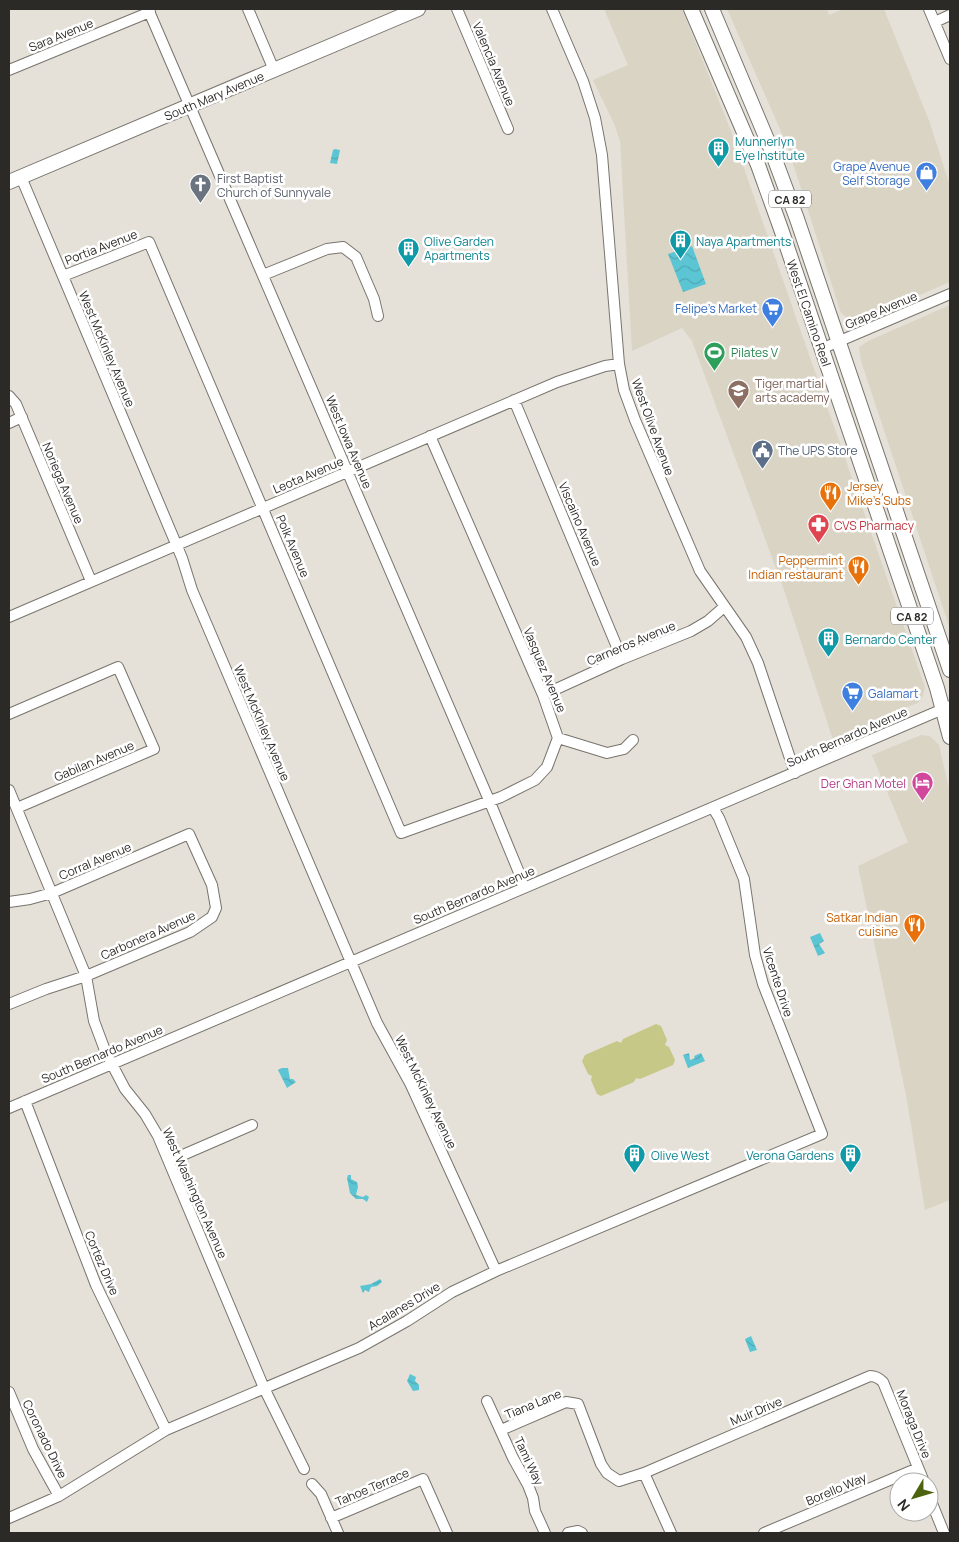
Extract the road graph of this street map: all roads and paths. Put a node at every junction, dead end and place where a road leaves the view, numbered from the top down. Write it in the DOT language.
graph roads {
  1 [pos="248,9"];
  2 [pos="418,9"];
  3 [pos="457,9"];
  4 [pos="552,9"];
  5 [pos="691,9"];
  6 [pos="712,9"];
  7 [pos="929,9"];
  8 [pos="149,10"];
  9 [pos="950,15"];
  10 [pos="935,22"];
  11 [pos="950,59"];
  12 [pos="9,70"];
  13 [pos="274,70"];
  14 [pos="190,106"];
  15 [pos="508,129"];
  16 [pos="15,180"];
  17 [pos="148,242"];
  18 [pos="263,275"];
  19 [pos="62,276"];
  20 [pos="950,294"];
  21 [pos="378,316"];
  22 [pos="839,341"];
  23 [pos="821,349"];
  24 [pos="619,364"];
  25 [pos="9,396"];
  26 [pos="514,400"];
  27 [pos="22,417"];
  28 [pos="9,423"];
  29 [pos="430,436"];
  30 [pos="348,471"];
  31 [pos="263,508"];
  32 [pos="176,545"];
  33 [pos="91,582"];
  34 [pos="724,607"];
  35 [pos="9,617"];
  36 [pos="622,659"];
  37 [pos="950,670"];
  38 [pos="543,695"];
  39 [pos="947,708"];
  40 [pos="9,714"];
  41 [pos="950,737"];
  42 [pos="558,738"];
  43 [pos="633,740"];
  44 [pos="795,773"];
  45 [pos="9,790"];
  46 [pos="489,800"];
  47 [pos="17,808"];
  48 [pos="713,808"];
  49 [pos="189,834"];
  50 [pos="523,888"];
  51 [pos="52,893"];
  52 [pos="9,902"];
  53 [pos="350,962"];
  54 [pos="86,976"];
  55 [pos="9,1004"];
  56 [pos="111,1063"];
  57 [pos="25,1101"];
  58 [pos="9,1108"];
  59 [pos="252,1125"];
  60 [pos="822,1134"];
  61 [pos="169,1162"];
  62 [pos="496,1271"];
  63 [pos="879,1377"];
  64 [pos="264,1388"];
  65 [pos="9,1392"];
  66 [pos="486,1401"];
  67 [pos="166,1430"];
  68 [pos="501,1430"];
  69 [pos="918,1468"];
  70 [pos="304,1469"];
  71 [pos="920,1472"];
  72 [pos="644,1473"];
  73 [pos="312,1484"];
  74 [pos="59,1496"];
  75 [pos="9,1518"];
  76 [pos="331,1518"];
  77 [pos="939,1521"];
  78 [pos="338,1533"];
  79 [pos="447,1533"];
  80 [pos="545,1533"];
  81 [pos="568,1533"];
  82 [pos="582,1533"];
  83 [pos="671,1533"];
  84 [pos="764,1533"];
  85 [pos="944,1533"];
  1 -- 13 [label="street"];
  2 -- 13 [label="main road, South Mary Avenue"];
  3 -- 15 [label="street, Valencia Avenue"];
  4 -- 24 [label="street, West Olive Avenue"];
  5 -- 23 [label="main road, West El Camino Real / CA 82"];
  6 -- 22 [label="main road, West El Camino Real / CA 82"];
  7 -- 10 [label="street"];
  8 -- 12 [label="street, Sara Avenue"];
  8 -- 14 [label="street, West Iowa Avenue"];
  9 -- 10 [label="street"];
  10 -- 11 [label="street"];
  13 -- 14 [label="main road, South Mary Avenue"];
  14 -- 16 [label="main road, South Mary Avenue"];
  14 -- 18 [label="street, West Iowa Avenue"];
  16 -- 19 [label="street, West McKinley Avenue"];
  17 -- 19 [label="street, Portia Avenue"];
  17 -- 31 [label="street, Polk Avenue"];
  18 -- 21 [label="street"];
  18 -- 30 [label="street, West Iowa Avenue"];
  19 -- 32 [label="street, West McKinley Avenue"];
  20 -- 22 [label="street, Grape Avenue"];
  22 -- 23 [label="street, Grape Avenue"];
  22 -- 37 [label="main road, West El Camino Real / CA 82"];
  23 -- 39 [label="main road, West El Camino Real / CA 82"];
  24 -- 26 [label="street, Leota Avenue"];
  24 -- 34 [label="street, West Olive Avenue"];
  25 -- 27 [label="street, Noriega Avenue"];
  26 -- 29 [label="street, Leota Avenue"];
  26 -- 36 [label="street, Viscaino Avenue"];
  27 -- 28 [label="street"];
  27 -- 33 [label="street, Noriega Avenue"];
  29 -- 30 [label="street, Leota Avenue"];
  29 -- 38 [label="street, Vasquez Avenue"];
  30 -- 31 [label="street, Leota Avenue"];
  30 -- 46 [label="street, West Iowa Avenue"];
  31 -- 32 [label="street, Leota Avenue"];
  31 -- 46 [label="street, Polk Avenue"];
  32 -- 33 [label="street, Leota Avenue"];
  32 -- 53 [label="street, West McKinley Avenue"];
  33 -- 35 [label="street, Leota Avenue"];
  34 -- 36 [label="street, Carneros Avenue"];
  34 -- 44 [label="street, West Olive Avenue"];
  36 -- 38 [label="street, Carneros Avenue"];
  38 -- 42 [label="street, Vasquez Avenue"];
  39 -- 41 [label="main road, West El Camino Real / CA 82"];
  39 -- 44 [label="street, South Bernardo Avenue"];
  40 -- 47 [label="street, Gabilan Avenue"];
  42 -- 43 [label="street"];
  42 -- 46 [label="street"];
  44 -- 48 [label="street, South Bernardo Avenue"];
  45 -- 47 [label="street, West Washington Avenue"];
  46 -- 50 [label="street, West Iowa Avenue"];
  47 -- 51 [label="street, West Washington Avenue"];
  48 -- 50 [label="street, South Bernardo Avenue"];
  48 -- 60 [label="street, Vicente Drive"];
  49 -- 51 [label="street, Corral Avenue"];
  49 -- 54 [label="street, Carbonera Avenue"];
  50 -- 53 [label="street, South Bernardo Avenue"];
  51 -- 52 [label="street, Corral Avenue"];
  51 -- 54 [label="street, West Washington Avenue"];
  53 -- 56 [label="street, South Bernardo Avenue"];
  53 -- 62 [label="street, West McKinley Avenue"];
  54 -- 55 [label="street, Carbonera Avenue"];
  54 -- 56 [label="street, West Washington Avenue"];
  56 -- 57 [label="street, South Bernardo Avenue"];
  56 -- 61 [label="street, West Washington Avenue"];
  57 -- 58 [label="street, South Bernardo Avenue"];
  57 -- 67 [label="street, Cortez Drive"];
  59 -- 61 [label="street"];
  60 -- 62 [label="street, Acalanes Drive"];
  61 -- 64 [label="street, West Washington Avenue"];
  62 -- 64 [label="street, Acalanes Drive"];
  63 -- 69 [label="street, Moraga Drive"];
  63 -- 72 [label="street, Muir Drive"];
  64 -- 67 [label="street, Acalanes Drive"];
  64 -- 70 [label="street, West Washington Avenue"];
  65 -- 74 [label="street, Coronado Drive"];
  66 -- 68 [label="street, Tami Way"];
  67 -- 74 [label="street, Acalanes Drive"];
  68 -- 72 [label="street, Tiana Lane"];
  68 -- 80 [label="street, Tami Way"];
  69 -- 71 [label="street, Moraga Drive"];
  69 -- 84 [label="street, Borello Way"];
  72 -- 83 [label="street"];
  73 -- 76 [label="street"];
  74 -- 75 [label="street, Acalanes Drive"];
  76 -- 78 [label="street"];
  76 -- 79 [label="street, Tahoe Terrace"];
  77 -- 85 [label="street"];
  81 -- 82 [label="street"];
}
